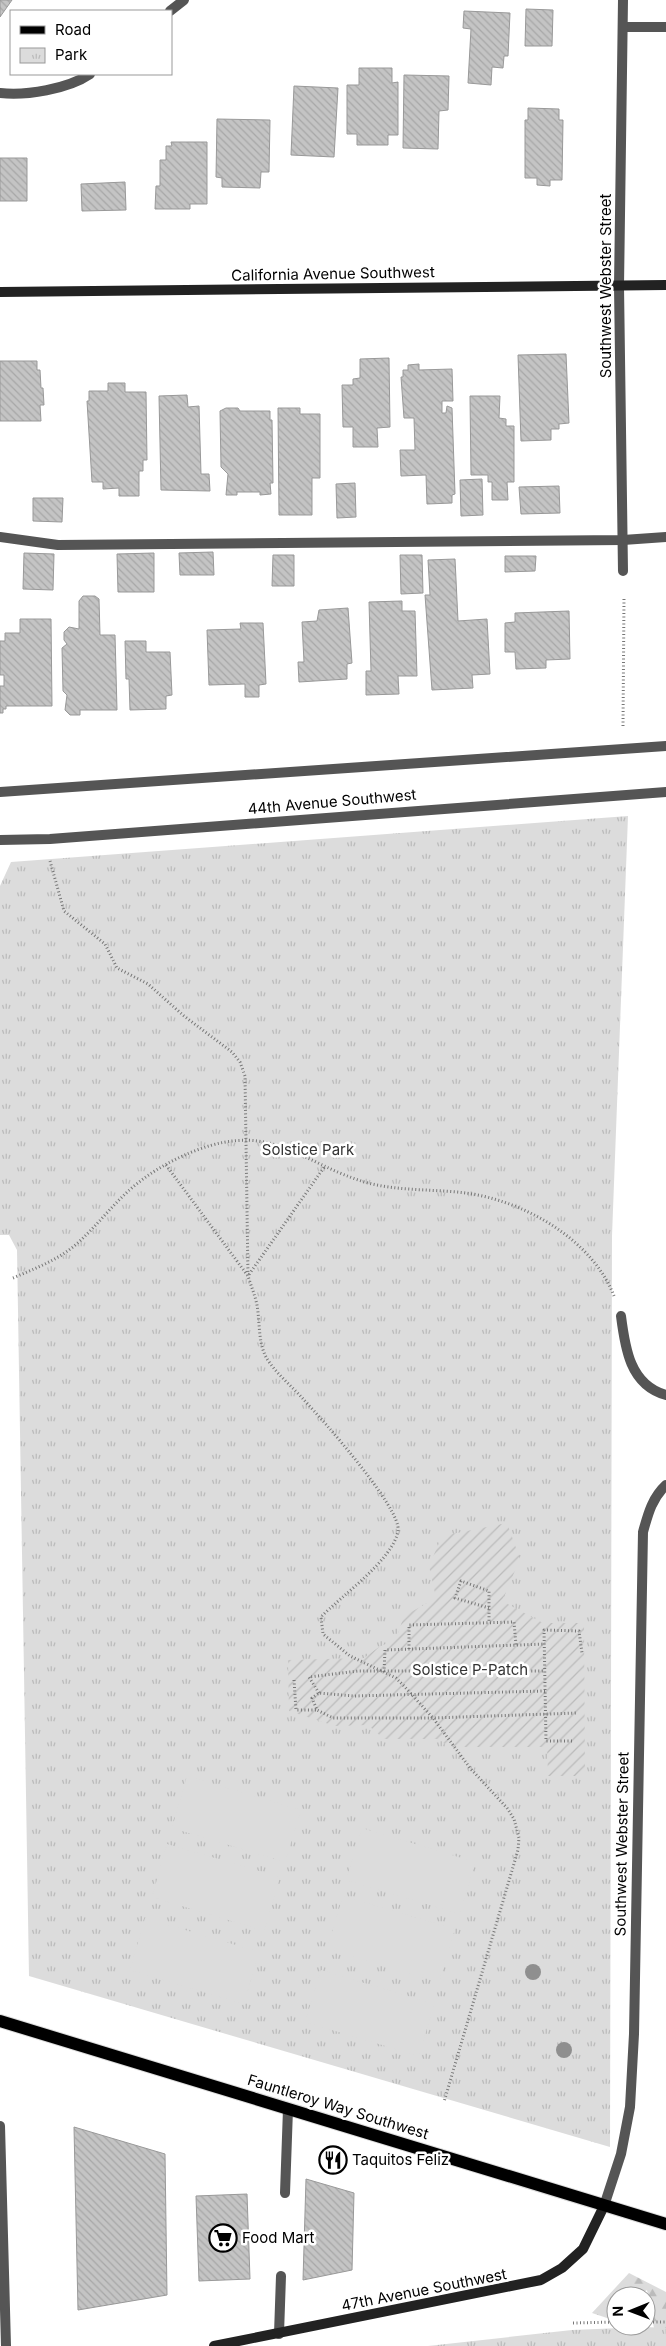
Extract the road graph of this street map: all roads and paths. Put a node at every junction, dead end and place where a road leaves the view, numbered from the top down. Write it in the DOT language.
graph roads {
  1 [pos="184,0"];
  2 [pos="623,0"];
  3 [pos="171,10"];
  4 [pos="666,26"];
  5 [pos="623,27"];
  6 [pos="87,75"];
  7 [pos="0,93"];
  8 [pos="620,286"];
  9 [pos="666,286"];
  10 [pos="0,292"];
  11 [pos="0,537"];
  12 [pos="666,537"];
  13 [pos="623,540"];
  14 [pos="623,571"];
  15 [pos="624,597"];
  16 [pos="623,720"];
  17 [pos="666,746"];
  18 [pos="0,792"];
  19 [pos="666,792"];
  20 [pos="0,840"];
  21 [pos="48,854"];
  22 [pos="246,1139"];
  23 [pos="166,1165"];
  24 [pos="326,1166"];
  25 [pos="248,1276"];
  26 [pos="13,1278"];
  27 [pos="621,1316"];
  28 [pos="662,1394"];
  29 [pos="666,1485"];
  30 [pos="489,1608"];
  31 [pos="489,1623"];
  32 [pos="545,1644"];
  33 [pos="516,1645"];
  34 [pos="409,1649"];
  35 [pos="582,1653"];
  36 [pos="545,1671"];
  37 [pos="384,1672"];
  38 [pos="294,1680"];
  39 [pos="546,1691"];
  40 [pos="319,1693"];
  41 [pos="411,1694"];
  42 [pos="317,1710"];
  43 [pos="577,1713"];
  44 [pos="546,1714"];
  45 [pos="433,1718"];
  46 [pos="572,1741"];
  47 [pos="0,2021"];
  48 [pos="444,2102"];
  49 [pos="288,2109"];
  50 [pos="0,2126"];
  51 [pos="285,2193"];
  52 [pos="604,2206"];
  53 [pos="666,2224"];
  54 [pos="281,2276"];
  55 [pos="606,2322"];
  56 [pos="573,2323"];
  57 [pos="279,2334"];
  58 [pos="6,2346"];
  59 [pos="214,2346"];
  1 -- 3 [label="street"];
  2 -- 5 [label="street, Southwest Webster Street"];
  4 -- 5 [label="street"];
  5 -- 8 [label="street, Southwest Webster Street"];
  6 -- 7 [label="street"];
  8 -- 9 [label="main road, California Avenue Southwest"];
  8 -- 10 [label="main road, California Avenue Southwest"];
  8 -- 13 [label="street, Southwest Webster Street"];
  11 -- 13 [label="street"];
  12 -- 13 [label="street"];
  13 -- 14 [label="street, Southwest Webster Street"];
  15 -- 16 [label="path"];
  17 -- 18 [label="street, 44th Avenue Southwest"];
  19 -- 20 [label="street, 44th Avenue Southwest"];
  21 -- 22 [label="path"];
  22 -- 23 [label="path"];
  22 -- 24 [label="path"];
  22 -- 25 [label="path"];
  23 -- 25 [label="path"];
  23 -- 26 [label="path"];
  24 -- 25 [label="path"];
  24 -- 27 [label="path"];
  25 -- 37 [label="path"];
  27 -- 28 [label="street"];
  29 -- 52 [label="street, Southwest Webster Street"];
  30 -- 30 [label="path"];
  30 -- 31 [label="path"];
  31 -- 33 [label="path"];
  31 -- 34 [label="path"];
  32 -- 33 [label="path"];
  32 -- 35 [label="path"];
  32 -- 36 [label="path"];
  33 -- 34 [label="path"];
  34 -- 37 [label="path"];
  36 -- 37 [label="path"];
  36 -- 39 [label="path"];
  37 -- 40 [label="path"];
  37 -- 41 [label="path"];
  38 -- 42 [label="path"];
  39 -- 41 [label="path"];
  39 -- 44 [label="path"];
  40 -- 41 [label="path"];
  40 -- 42 [label="path"];
  41 -- 45 [label="path"];
  42 -- 45 [label="path"];
  43 -- 44 [label="path"];
  44 -- 45 [label="path"];
  44 -- 46 [label="path"];
  45 -- 48 [label="path"];
  47 -- 49 [label="main road, Fauntleroy Way Southwest"];
  49 -- 51 [label="street"];
  49 -- 52 [label="main road, Fauntleroy Way Southwest"];
  50 -- 58 [label="street"];
  52 -- 53 [label="main road, Fauntleroy Way Southwest"];
  52 -- 57 [label="main road, 47th Avenue Southwest"];
  54 -- 57 [label="street"];
  55 -- 56 [label="path"];
  57 -- 59 [label="main road, 47th Avenue Southwest"];
}
